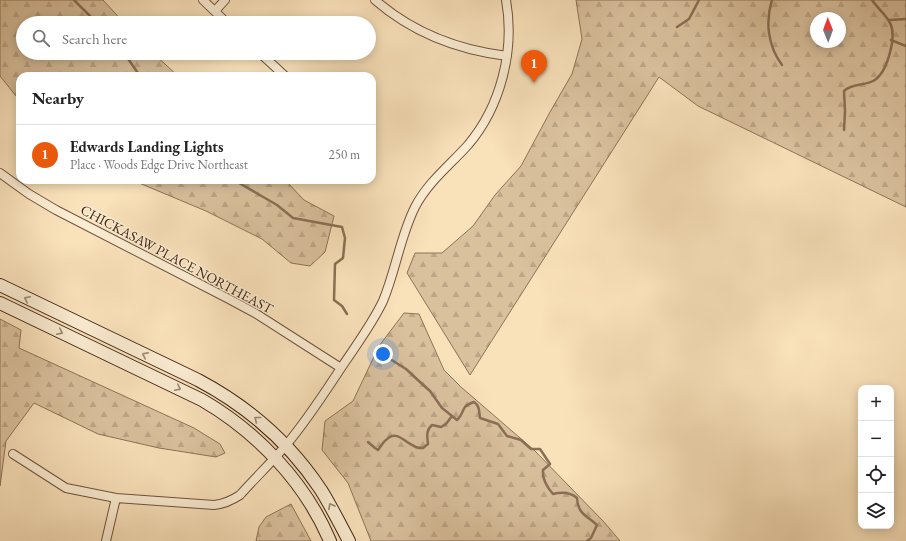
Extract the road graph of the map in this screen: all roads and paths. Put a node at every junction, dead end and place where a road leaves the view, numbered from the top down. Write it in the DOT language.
graph roads {
  1 [pos="203,0"];
  2 [pos="225,0"];
  3 [pos="375,0"];
  4 [pos="506,0"];
  5 [pos="215,11"];
  6 [pos="220,16"];
  7 [pos="507,56"];
  8 [pos="267,60"];
  9 [pos="280,72"];
  10 [pos="0,173"];
  11 [pos="0,285"];
  12 [pos="0,303"];
  13 [pos="341,368"];
  14 [pos="286,446"];
  15 [pos="13,454"];
  16 [pos="275,458"];
  17 [pos="116,498"];
  18 [pos="106,541"];
  19 [pos="330,541"];
  20 [pos="349,541"];
  1 -- 5 [label="street"];
  2 -- 5 [label="street"];
  3 -- 7 [label="street"];
  4 -- 7 [label="street"];
  5 -- 6 [label="street"];
  7 -- 13 [label="street"];
  8 -- 9 [label="street"];
  10 -- 13 [label="street, CHICKASAW PLACE NORTHEAST"];
  14 -- 11 [label="main road, one-way"];
  12 -- 16 [label="main road, one-way"];
  13 -- 14 [label="street"];
  14 -- 16 [label="street"];
  20 -- 14 [label="main road, one-way"];
  15 -- 17 [label="street"];
  16 -- 17 [label="street"];
  16 -- 19 [label="main road"];
  17 -- 18 [label="street"];
}
